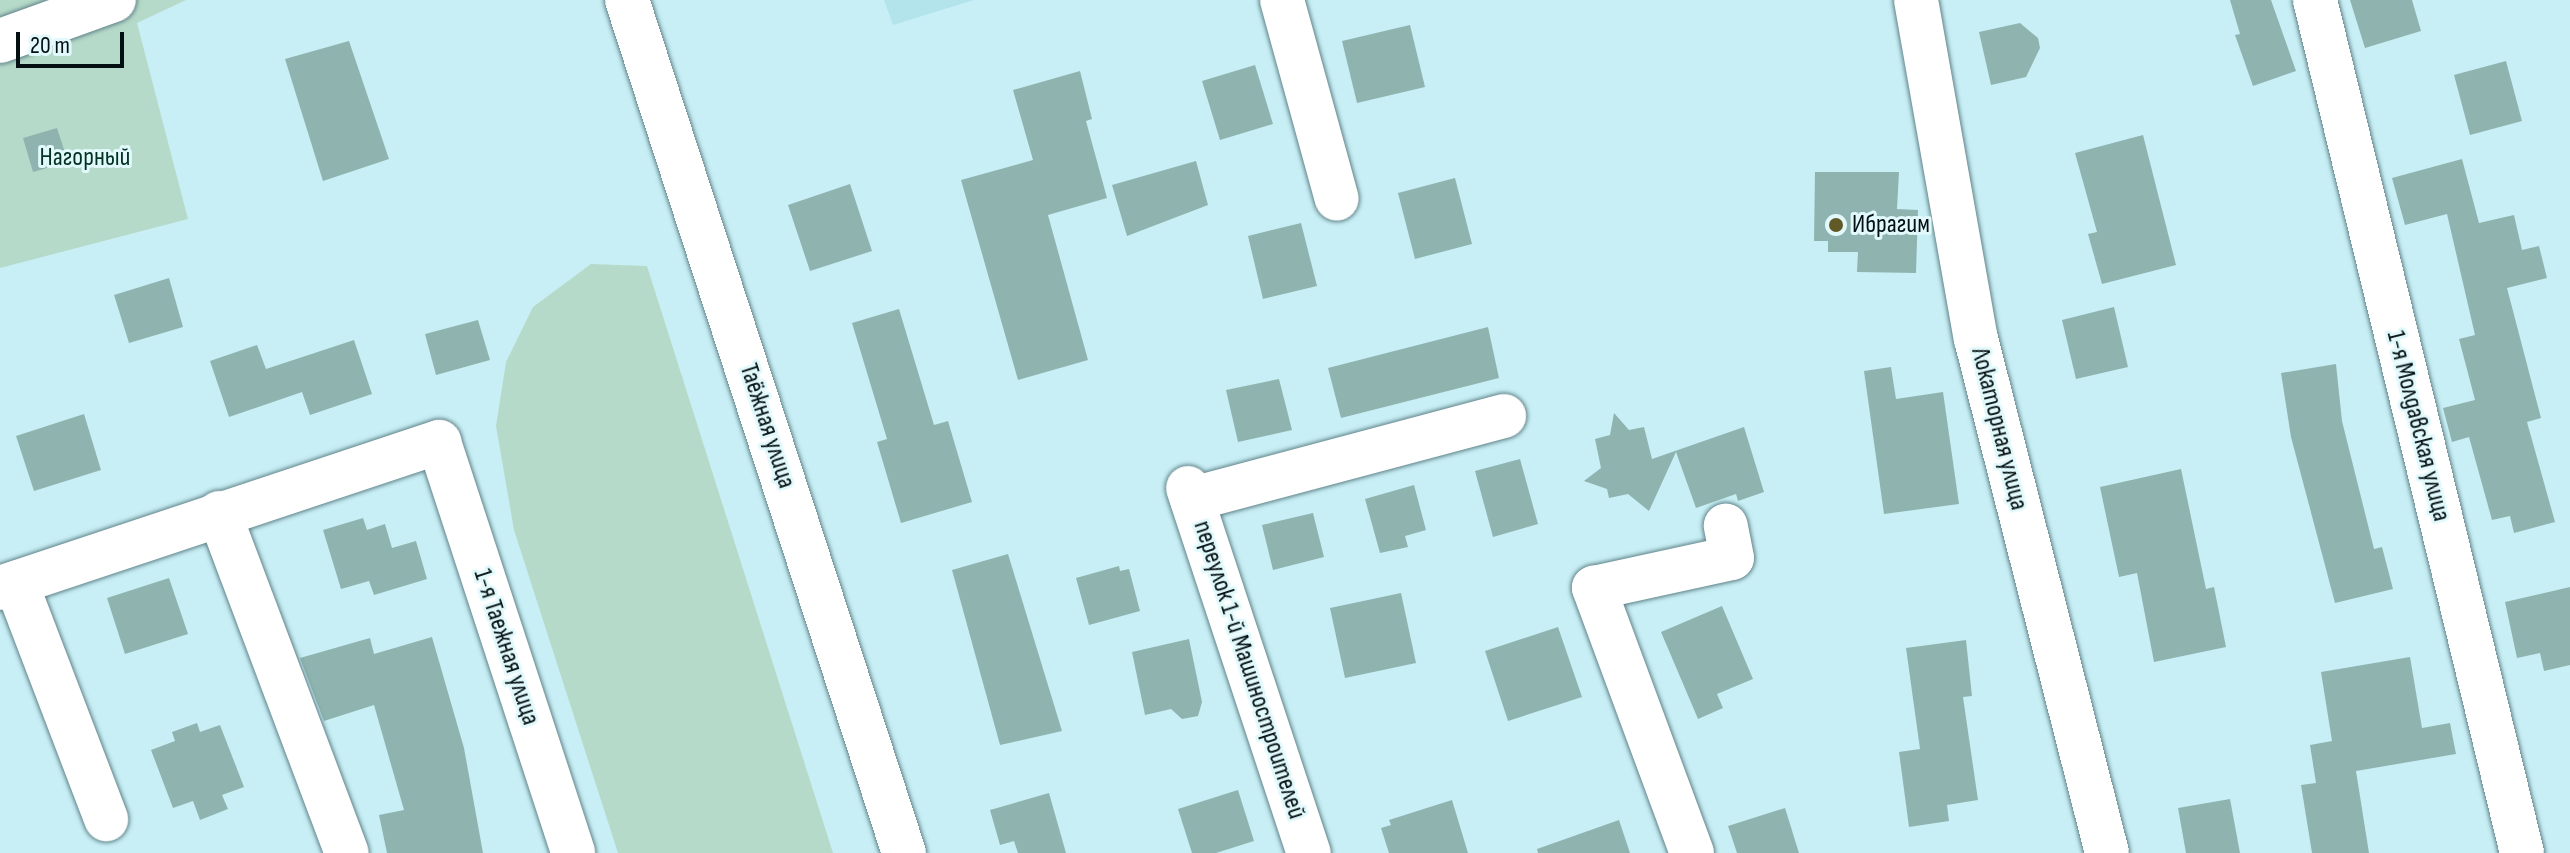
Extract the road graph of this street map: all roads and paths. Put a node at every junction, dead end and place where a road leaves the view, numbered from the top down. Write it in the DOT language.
graph roads {
  1 [pos="114,0"];
  2 [pos="627,0"];
  3 [pos="1282,0"];
  4 [pos="1916,0"];
  5 [pos="2315,0"];
  6 [pos="0,41"];
  7 [pos="1337,199"];
  8 [pos="1504,416"];
  9 [pos="219,513"];
  10 [pos="1726,526"];
  11 [pos="8,586"];
  12 [pos="106,819"];
  13 [pos="347,853"];
  14 [pos="573,853"];
  15 [pos="904,853"];
  16 [pos="1309,853"];
  17 [pos="1692,853"];
  18 [pos="2107,853"];
  19 [pos="2522,853"];
  1 -- 6 [label="street"];
  2 -- 15 [label="street, Таёжная улица"];
  3 -- 7 [label="street"];
  4 -- 18 [label="street, Локаторная улица"];
  5 -- 19 [label="street, 1-я Молдавская улица"];
  8 -- 16 [label="street, переулок 1-й Машиностроителей"];
  9 -- 11 [label="street"];
  9 -- 13 [label="street"];
  9 -- 14 [label="street, 1-я Таежная улица"];
  10 -- 17 [label="street"];
  11 -- 12 [label="street"];
}
